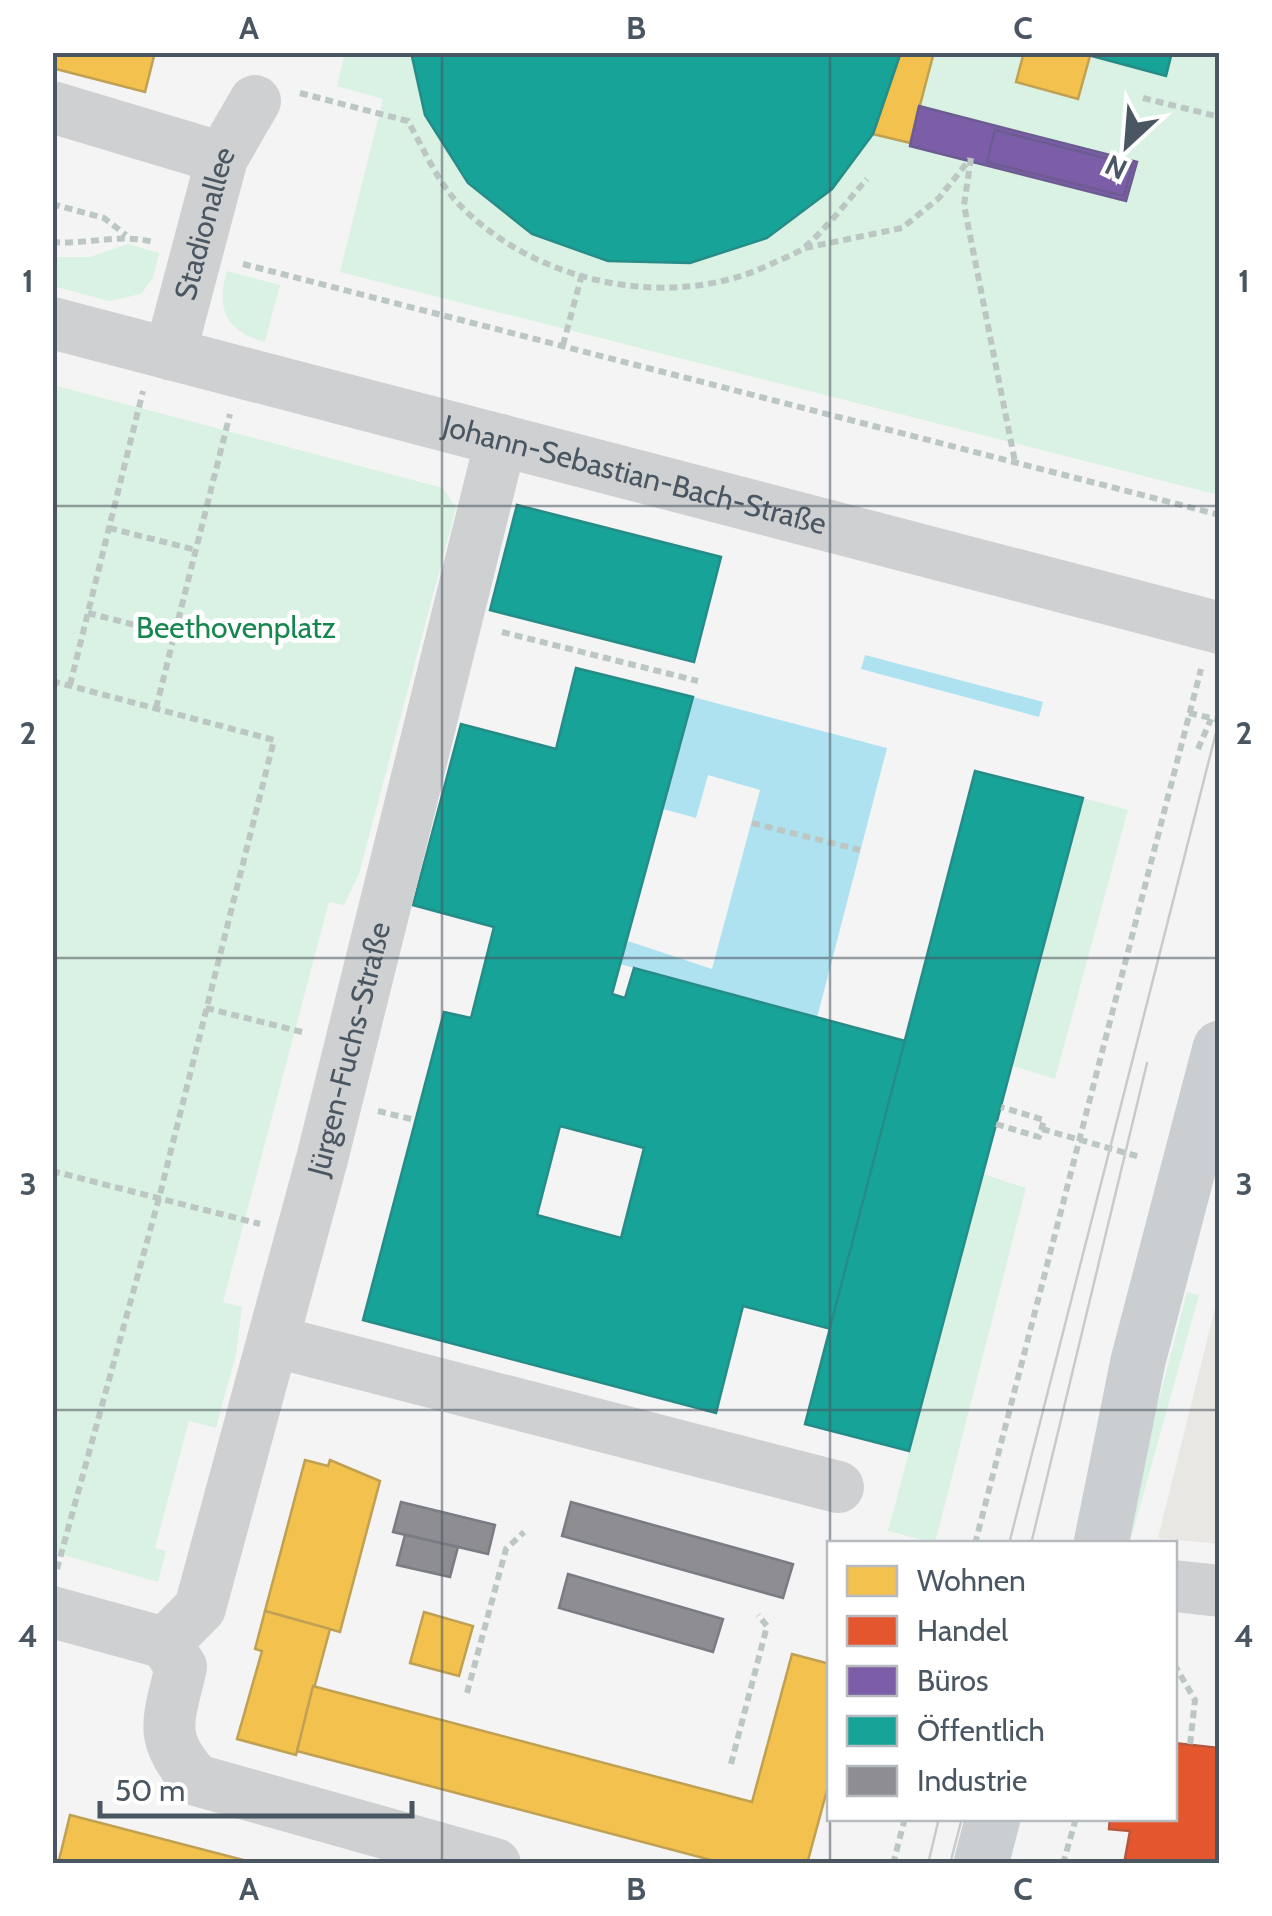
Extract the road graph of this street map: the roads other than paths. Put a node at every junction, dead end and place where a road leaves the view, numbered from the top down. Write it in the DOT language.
graph roads {
  1 [pos="276,96"];
  2 [pos="52,107"];
  3 [pos="222,158"];
  4 [pos="52,323"];
  5 [pos="156,373"];
  6 [pos="502,440"];
  7 [pos="1220,628"];
  8 [pos="1220,1048"];
  9 [pos="274,1341"];
  10 [pos="1138,1361"];
  11 [pos="838,1487"];
  12 [pos="1076,1541"];
  13 [pos="1102,1541"];
  14 [pos="1177,1586"];
  15 [pos="1220,1591"];
  16 [pos="52,1612"];
  17 [pos="165,1643"];
  18 [pos="992,1821"];
  19 [pos="1029,1821"];
  20 [pos="496,1864"];
  21 [pos="981,1864"];
  22 [pos="1018,1864"];
  1 -- 3 [label="street, Stadionallee"];
  2 -- 3 [label="street"];
  3 -- 5 [label="street, Stadionallee"];
  4 -- 5 [label="street, Johann-Sebastian-Bach-Straße"];
  5 -- 6 [label="street, Johann-Sebastian-Bach-Straße"];
  6 -- 7 [label="street, Johann-Sebastian-Bach-Straße"];
  6 -- 9 [label="street, Jürgen-Fuchs-Straße"];
  8 -- 10 [label="main road"];
  9 -- 11 [label="street"];
  9 -- 17 [label="street, Jürgen-Fuchs-Straße"];
  10 -- 12 [label="main road"];
  10 -- 13 [label="main road"];
  14 -- 15 [label="street"];
  16 -- 17 [label="street"];
  17 -- 20 [label="street"];
  18 -- 21 [label="main road"];
  19 -- 22 [label="main road"];
}
